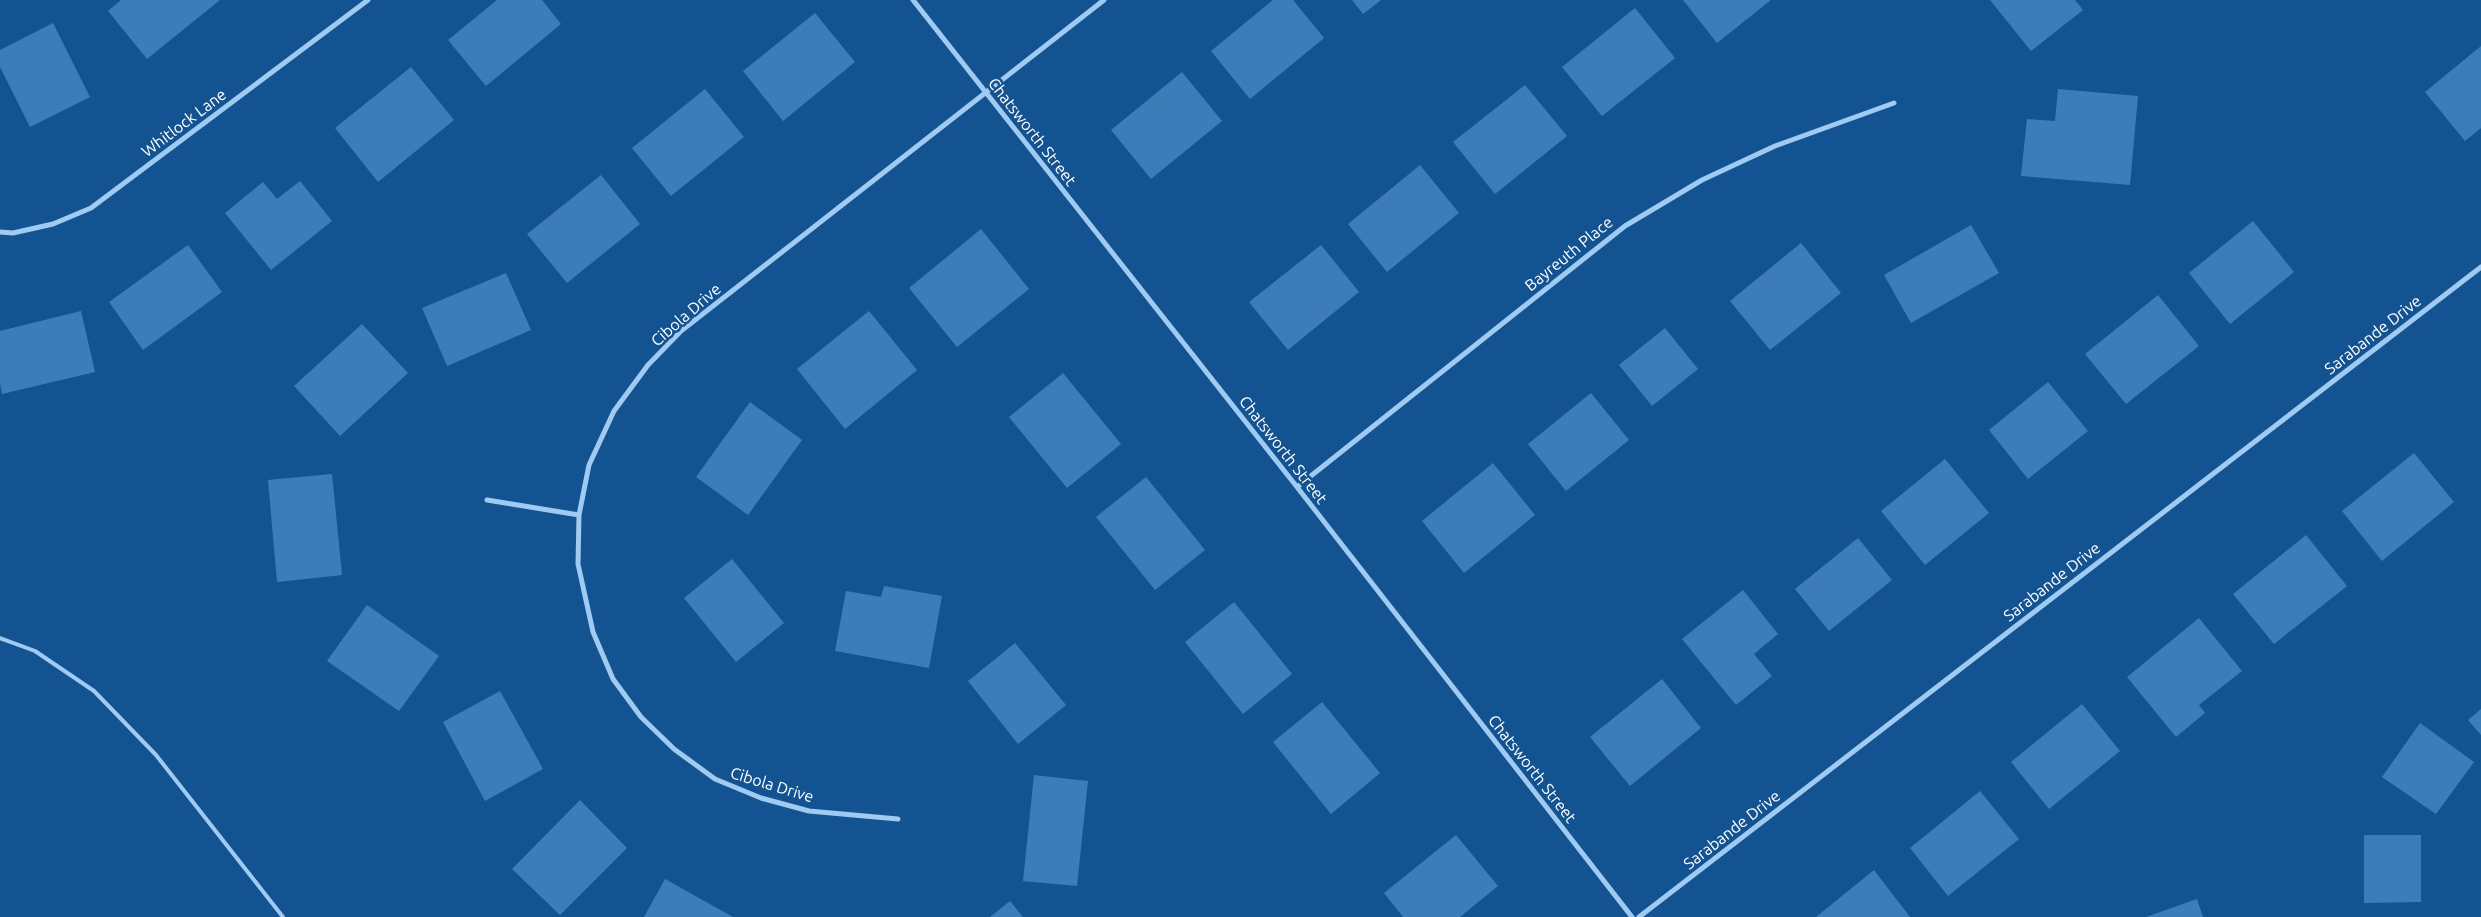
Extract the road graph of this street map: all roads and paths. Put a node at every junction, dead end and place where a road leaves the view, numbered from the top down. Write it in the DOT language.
graph roads {
  1 [pos="368,0"];
  2 [pos="913,0"];
  3 [pos="1104,0"];
  4 [pos="986,93"];
  5 [pos="1894,103"];
  6 [pos="0,232"];
  7 [pos="2481,267"];
  8 [pos="1297,487"];
  9 [pos="487,500"];
  10 [pos="579,515"];
  11 [pos="0,638"];
  12 [pos="898,819"];
  13 [pos="283,917"];
  14 [pos="1632,917"];
  15 [pos="1639,917"];
  1 -- 6 [label="street, Whitlock Lane"];
  2 -- 4 [label="street, Chatsworth Street"];
  3 -- 4 [label="street, Cibola Drive"];
  4 -- 8 [label="street, Chatsworth Street"];
  4 -- 10 [label="street, Cibola Drive"];
  5 -- 8 [label="street, Bayreuth Place"];
  7 -- 15 [label="street, Sarabande Drive"];
  8 -- 14 [label="street, Chatsworth Street"];
  9 -- 10 [label="street"];
  10 -- 12 [label="street, Cibola Drive"];
  11 -- 13 [label="lane"];
}
